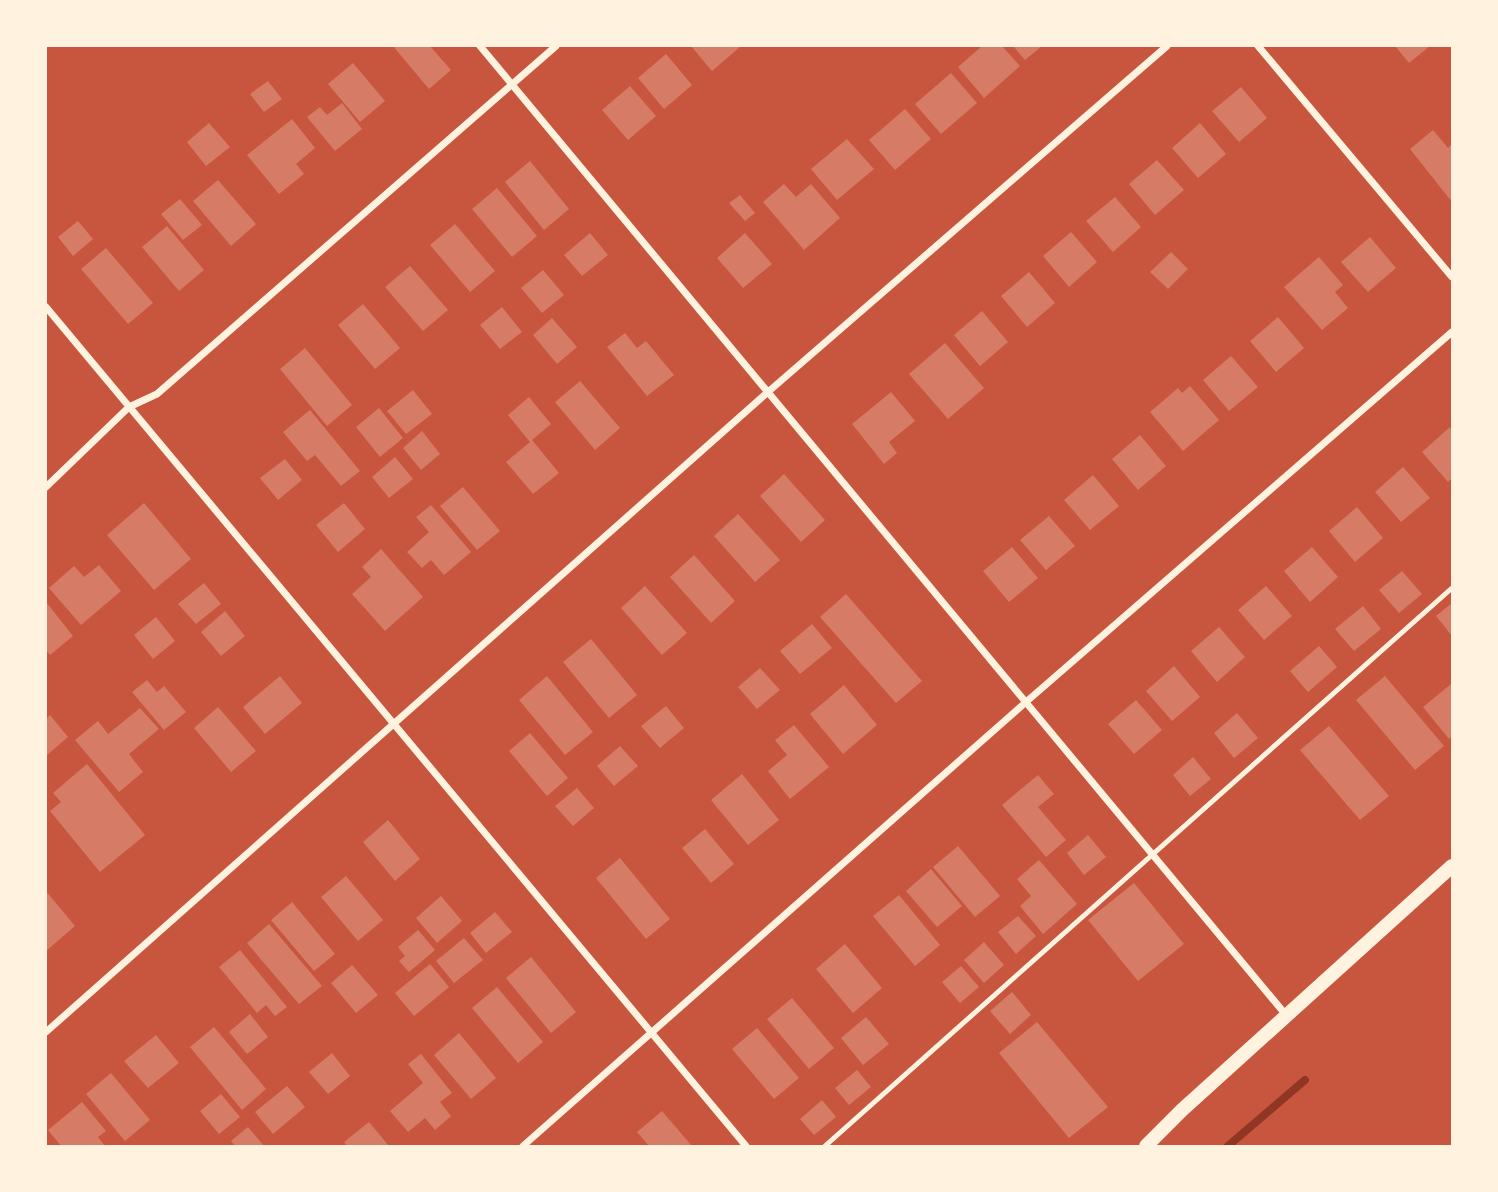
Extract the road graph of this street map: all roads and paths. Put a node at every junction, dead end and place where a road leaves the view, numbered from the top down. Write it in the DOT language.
graph roads {
  1 [pos="480,46"];
  2 [pos="556,46"];
  3 [pos="1167,46"];
  4 [pos="1258,46"];
  5 [pos="512,85"];
  6 [pos="1452,277"];
  7 [pos="46,307"];
  8 [pos="1452,332"];
  9 [pos="768,392"];
  10 [pos="129,407"];
  11 [pos="46,486"];
  12 [pos="1452,588"];
  13 [pos="1026,702"];
  14 [pos="396,724"];
  15 [pos="1152,853"];
  16 [pos="1452,866"];
  17 [pos="1286,1015"];
  18 [pos="46,1032"];
  19 [pos="652,1033"];
  20 [pos="523,1146"];
  21 [pos="746,1146"];
  22 [pos="825,1146"];
  23 [pos="1146,1146"];
  1 -- 5 [label="street"];
  2 -- 5 [label="street"];
  3 -- 9 [label="street"];
  4 -- 6 [label="street"];
  5 -- 9 [label="street"];
  5 -- 10 [label="street"];
  7 -- 10 [label="street"];
  8 -- 13 [label="street"];
  9 -- 13 [label="street"];
  9 -- 14 [label="street"];
  10 -- 11 [label="street"];
  10 -- 14 [label="street"];
  12 -- 15 [label="lane"];
  13 -- 15 [label="street"];
  13 -- 19 [label="street"];
  14 -- 18 [label="street"];
  14 -- 19 [label="street"];
  15 -- 17 [label="street"];
  15 -- 22 [label="lane"];
  16 -- 17 [label="main road"];
  17 -- 23 [label="main road"];
  19 -- 20 [label="street"];
  19 -- 21 [label="street"];
}
